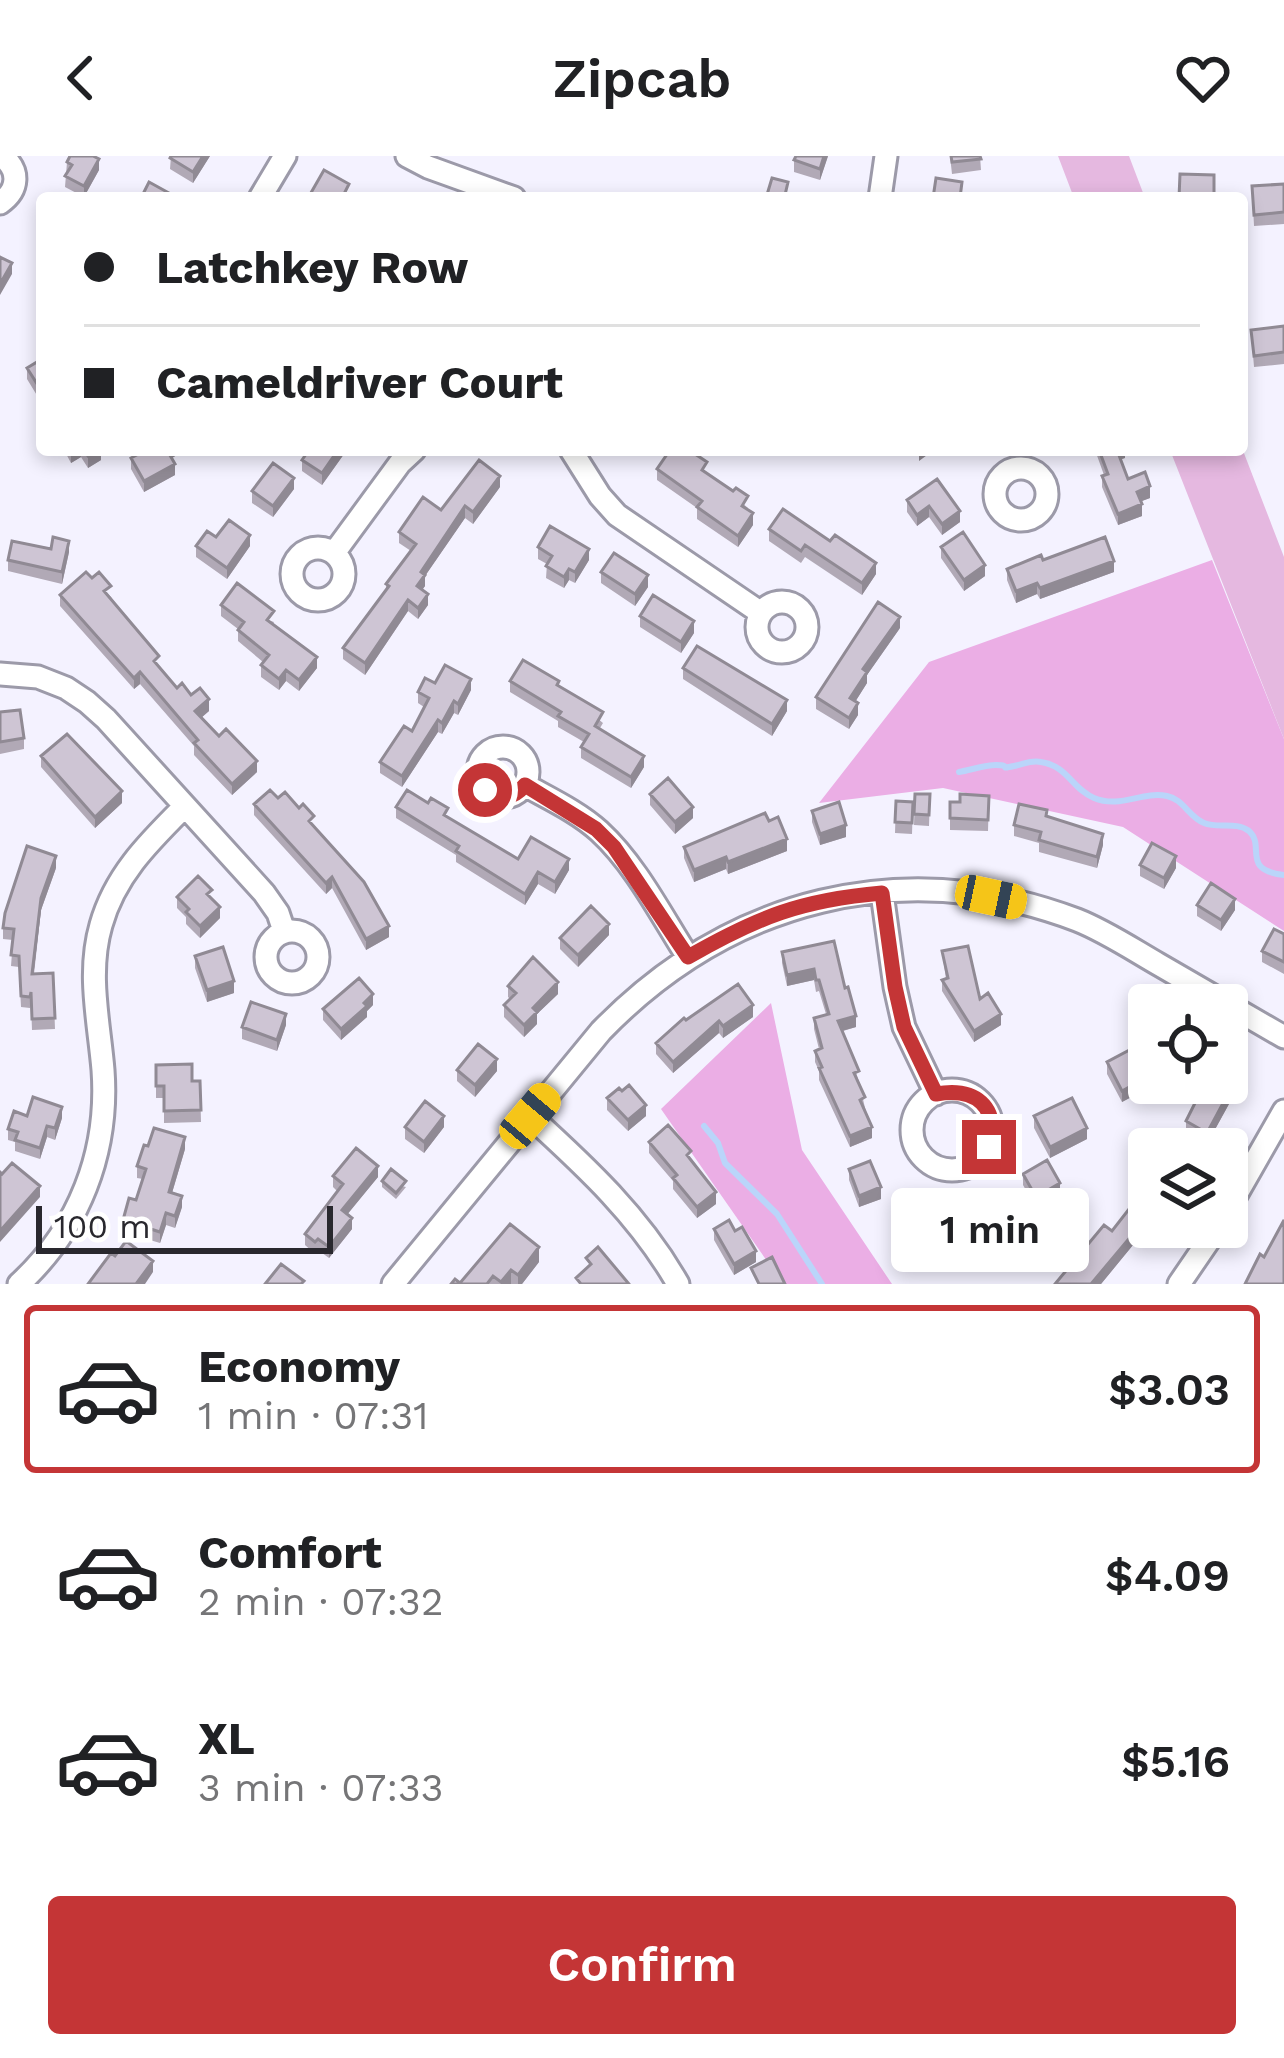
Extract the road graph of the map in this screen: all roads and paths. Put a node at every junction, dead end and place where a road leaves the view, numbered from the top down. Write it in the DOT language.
graph roads {
  1 [pos="2,156"];
  2 [pos="285,156"];
  3 [pos="407,156"];
  4 [pos="886,156"];
  5 [pos="264,192"];
  6 [pos="497,192"];
  7 [pos="881,192"];
  8 [pos="0,203"];
  9 [pos="408,456"];
  10 [pos="575,456"];
  11 [pos="334,553"];
  12 [pos="761,613"];
  13 [pos="0,674"];
  14 [pos="525,785"];
  15 [pos="184,806"];
  16 [pos="882,893"];
  17 [pos="284,932"];
  18 [pos="688,957"];
  19 [pos="1284,1037"];
  20 [pos="936,1094"];
  21 [pos="1284,1111"];
  22 [pos="530,1116"];
  23 [pos="1248,1174"];
  24 [pos="1204,1248"];
  25 [pos="19,1284"];
  26 [pos="393,1284"];
  27 [pos="677,1284"];
  28 [pos="1179,1284"];
  1 -- 8 [label="street"];
  2 -- 5 [label="street"];
  3 -- 6 [label="street"];
  4 -- 7 [label="street"];
  9 -- 11 [label="street"];
  10 -- 12 [label="street"];
  13 -- 15 [label="street"];
  14 -- 18 [label="street"];
  15 -- 17 [label="street"];
  15 -- 25 [label="street"];
  16 -- 18 [label="street"];
  16 -- 19 [label="street"];
  16 -- 20 [label="street"];
  18 -- 22 [label="street"];
  21 -- 23 [label="street"];
  22 -- 26 [label="street"];
  22 -- 27 [label="street"];
  24 -- 28 [label="street"];
}
